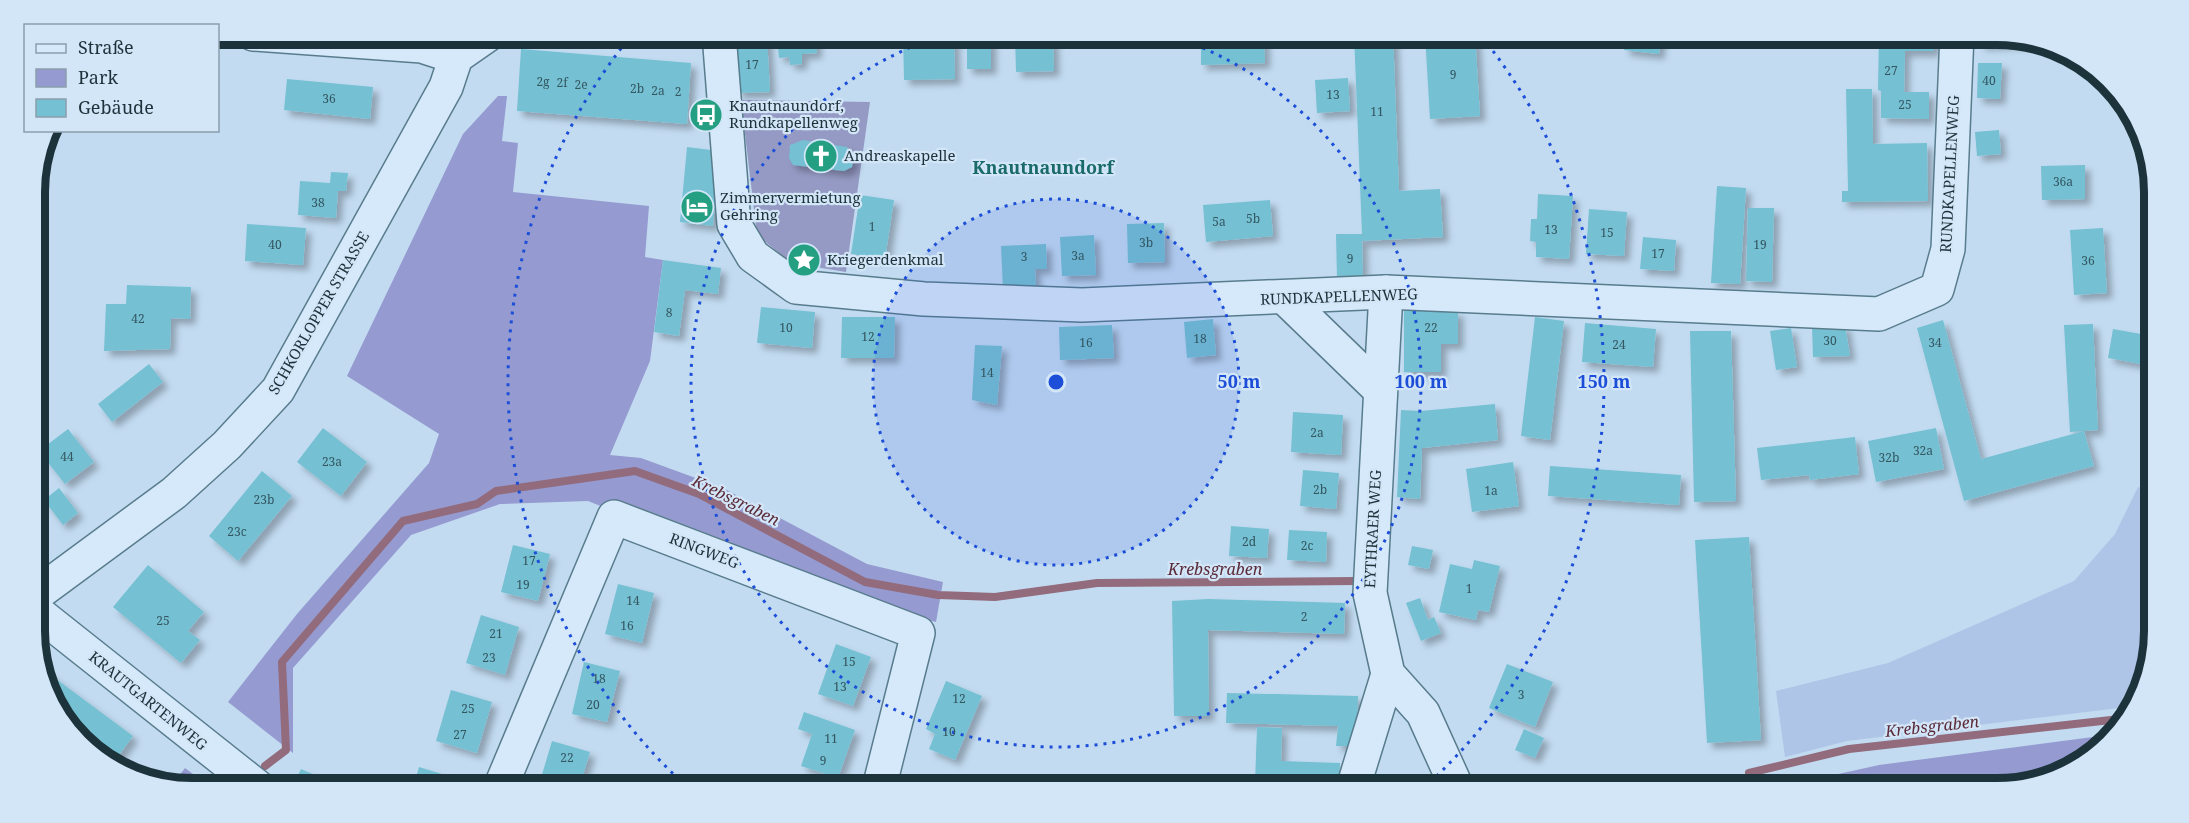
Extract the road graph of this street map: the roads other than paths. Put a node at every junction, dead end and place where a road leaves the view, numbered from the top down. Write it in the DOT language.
graph roads {
  1 [pos="408,45"];
  2 [pos="473,45"];
  3 [pos="720,45"];
  4 [pos="1957,45"];
  5 [pos="456,57"];
  6 [pos="1386,292"];
  7 [pos="1285,298"];
  8 [pos="1380,390"];
  9 [pos="45,588"];
  10 [pos="45,618"];
  11 [pos="1388,674"];
  12 [pos="245,778"];
  13 [pos="504,778"];
  14 [pos="882,778"];
  15 [pos="1356,778"];
  16 [pos="1452,778"];
  1 -- 5 [label="street"];
  2 -- 5 [label="street"];
  3 -- 7 [label="street, RUNDKAPELLENWEG"];
  4 -- 6 [label="street, RUNDKAPELLENWEG"];
  5 -- 9 [label="street, SCHKORLOPPER STRASSE"];
  6 -- 7 [label="street, RUNDKAPELLENWEG"];
  6 -- 8 [label="street, EYTHRAER WEG"];
  7 -- 8 [label="street"];
  8 -- 11 [label="street, EYTHRAER WEG"];
  10 -- 12 [label="street, KRAUTGARTENWEG"];
  11 -- 15 [label="street"];
  11 -- 16 [label="street, EYTHRAER WEG"];
  13 -- 14 [label="street, RINGWEG"];
}
